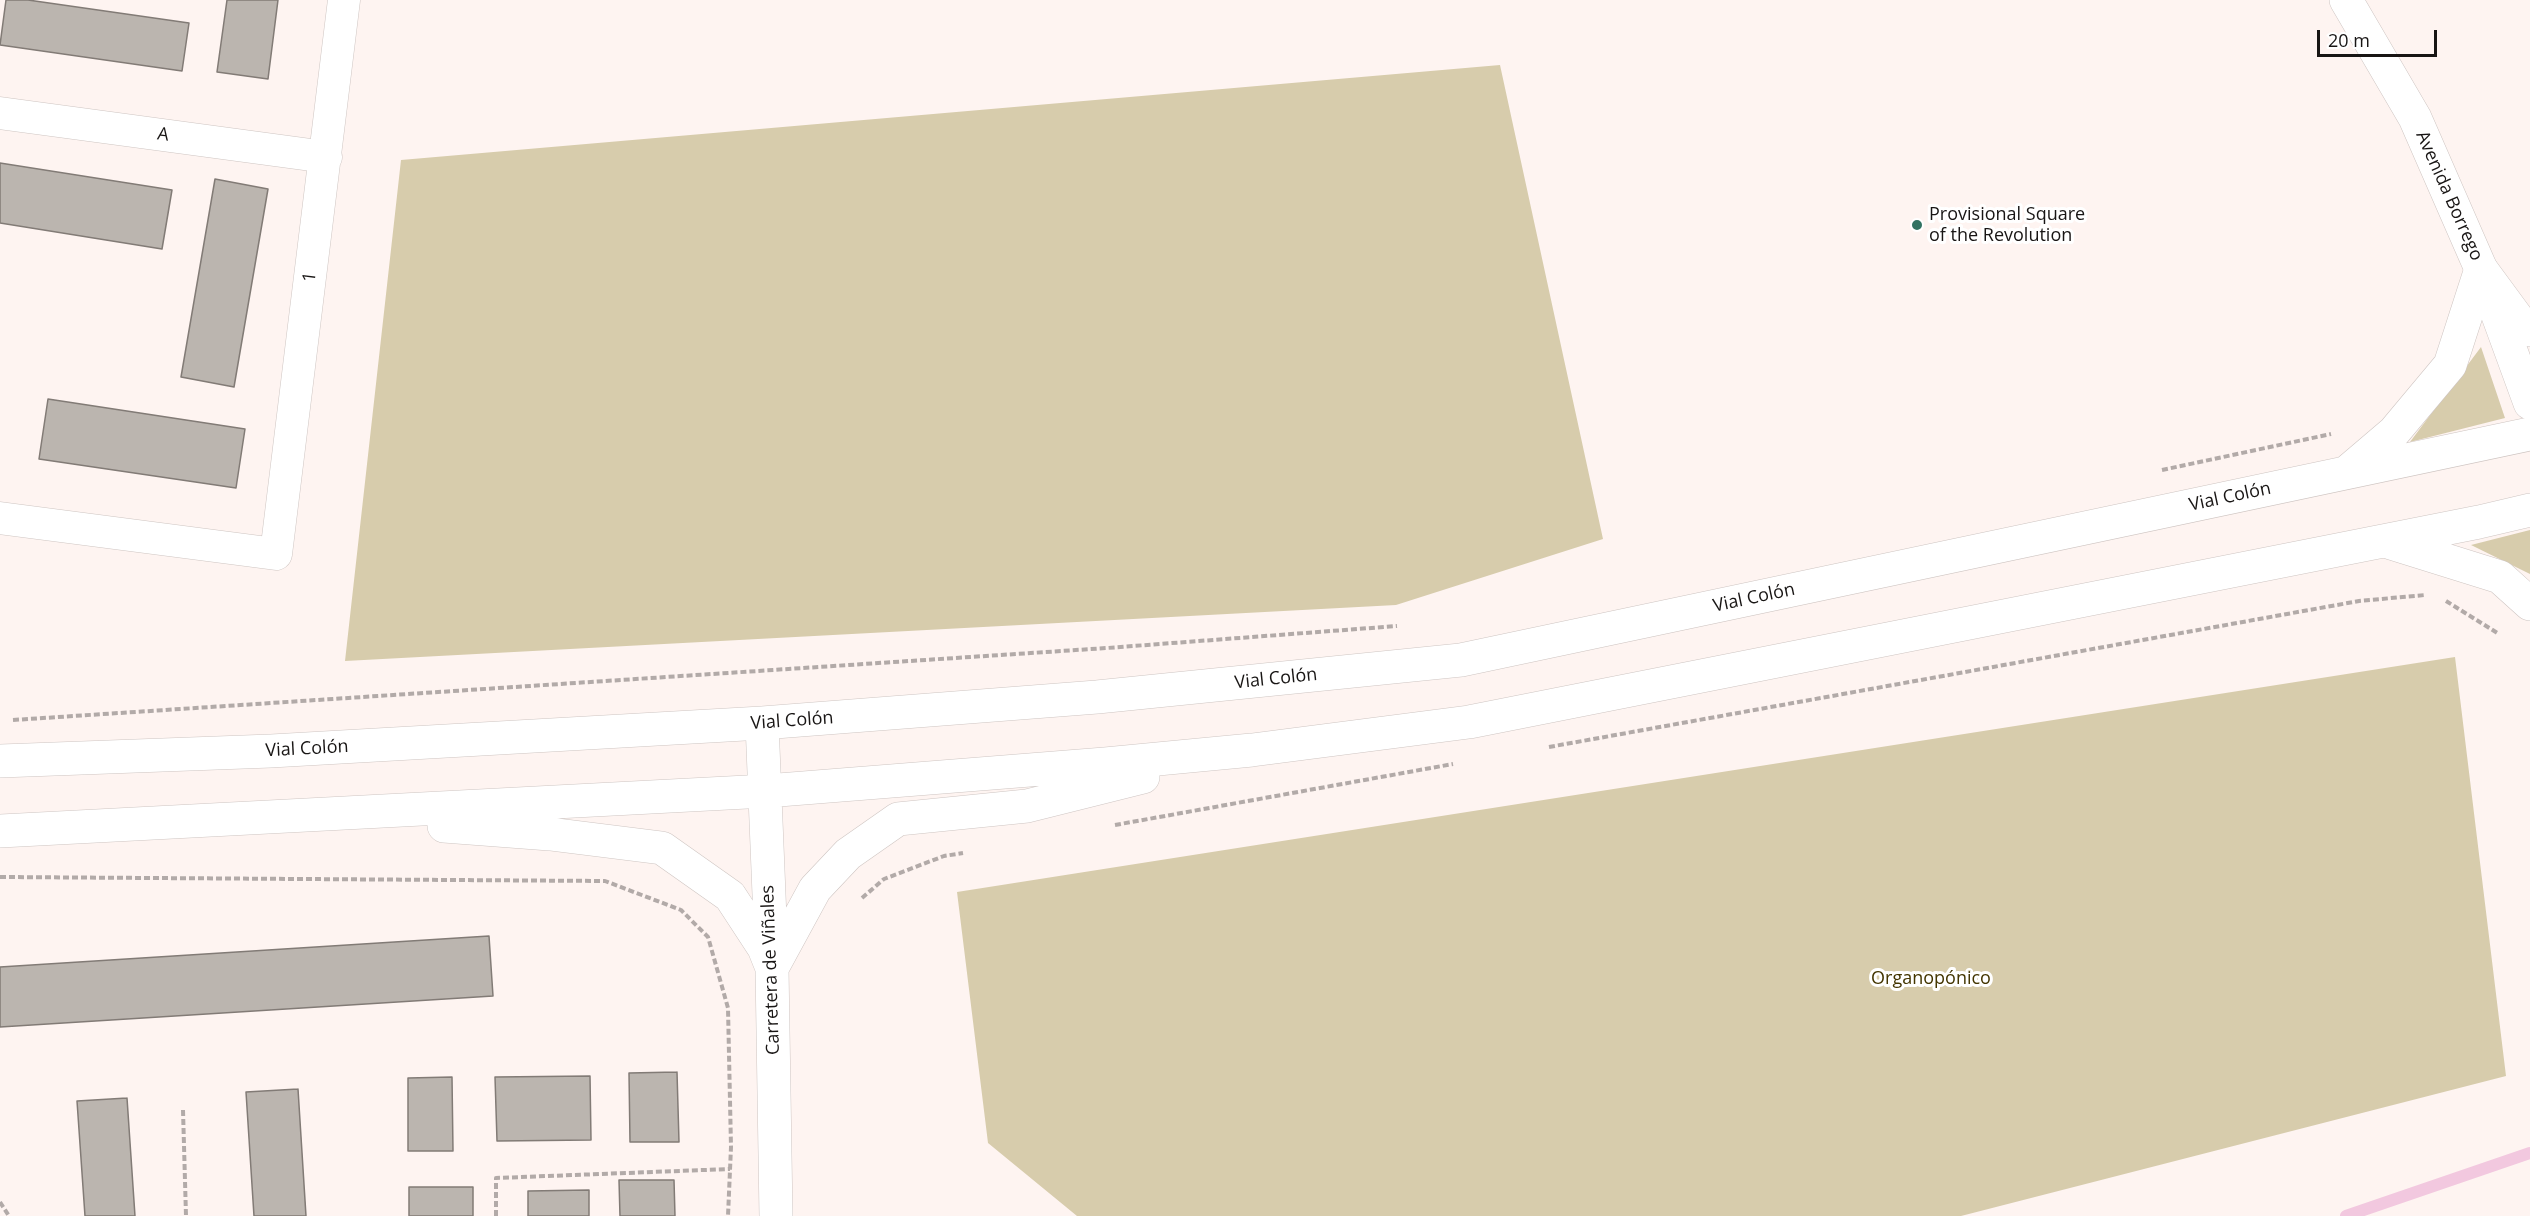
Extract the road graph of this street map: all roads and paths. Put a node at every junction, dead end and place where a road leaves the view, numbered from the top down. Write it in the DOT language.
graph roads {
  1 [pos="344,0"];
  2 [pos="2346,0"];
  3 [pos="0,114"];
  4 [pos="326,157"];
  5 [pos="2481,269"];
  6 [pos="2530,330"];
  7 [pos="2530,403"];
  8 [pos="2339,428"];
  9 [pos="2530,434"];
  10 [pos="2157,472"];
  11 [pos="2344,474"];
  12 [pos="2530,510"];
  13 [pos="0,518"];
  14 [pos="2384,541"];
  15 [pos="2434,594"];
  16 [pos="2444,600"];
  17 [pos="2530,604"];
  18 [pos="1402,626"];
  19 [pos="2499,634"];
  20 [pos="12,720"];
  21 [pos="762,723"];
  22 [pos="1546,748"];
  23 [pos="1252,750"];
  24 [pos="0,761"];
  25 [pos="1463,763"];
  26 [pos="766,791"];
  27 [pos="199,821"];
  28 [pos="1109,826"];
  29 [pos="0,831"];
  30 [pos="968,852"];
  31 [pos="0,877"];
  32 [pos="854,904"];
  33 [pos="772,968"];
  34 [pos="183,1110"];
  35 [pos="730,1169"];
  36 [pos="0,1202"];
  37 [pos="9,1216"];
  38 [pos="186,1216"];
  39 [pos="496,1216"];
  40 [pos="728,1216"];
  41 [pos="776,1216"];
  1 -- 4 [label="street, 1"];
  2 -- 5 [label="main road, Avenida Borrego"];
  3 -- 4 [label="street, A"];
  4 -- 13 [label="street, 1"];
  5 -- 6 [label="main road"];
  5 -- 7 [label="main road, Avenida Borrego"];
  5 -- 11 [label="main road"];
  8 -- 10 [label="path"];
  9 -- 11 [label="main road, Vial Colón"];
  11 -- 21 [label="main road, Vial Colón"];
  12 -- 14 [label="main road"];
  14 -- 17 [label="main road"];
  14 -- 23 [label="main road"];
  15 -- 22 [label="path"];
  16 -- 19 [label="path"];
  18 -- 20 [label="path"];
  21 -- 24 [label="main road, Vial Colón"];
  21 -- 26 [label="main road, Carretera de Viñales"];
  23 -- 26 [label="main road"];
  23 -- 33 [label="main road"];
  25 -- 28 [label="path"];
  26 -- 27 [label="main road"];
  26 -- 33 [label="main road, Carretera de Viñales"];
  27 -- 29 [label="main road"];
  27 -- 33 [label="main road"];
  30 -- 32 [label="path"];
  31 -- 35 [label="path"];
  33 -- 41 [label="main road, Carretera de Viñales"];
  34 -- 38 [label="path"];
  35 -- 39 [label="path"];
  35 -- 40 [label="path"];
  36 -- 37 [label="path"];
}
